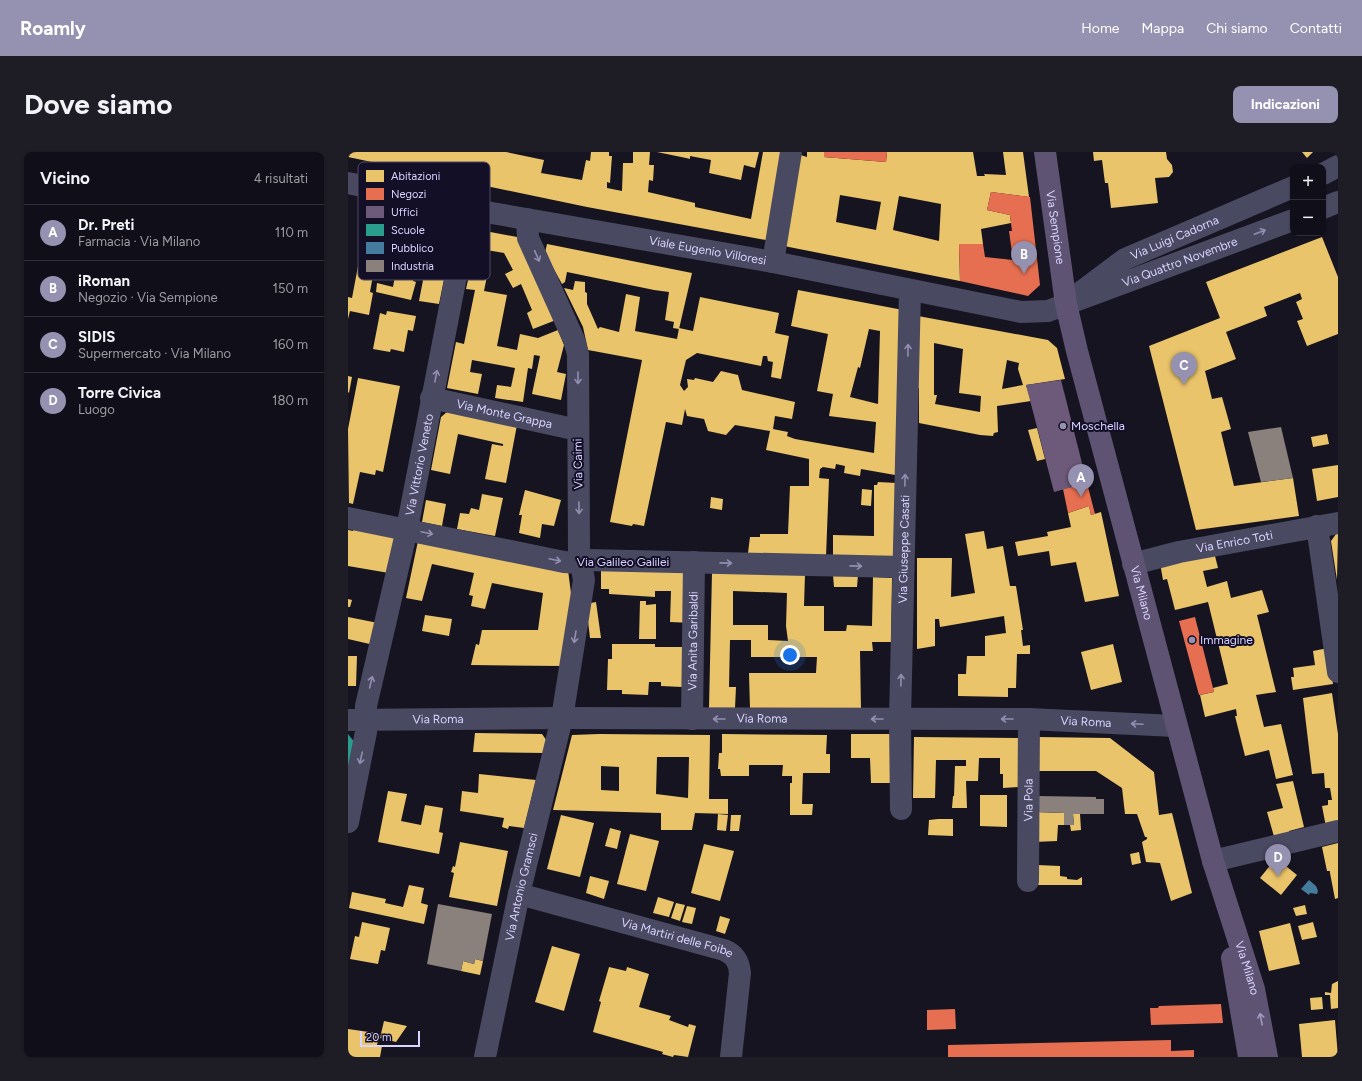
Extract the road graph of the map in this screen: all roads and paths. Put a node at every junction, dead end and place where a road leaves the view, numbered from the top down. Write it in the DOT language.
graph roads {
  1 [pos="791,152"];
  2 [pos="1045,152"];
  3 [pos="1338,166"];
  4 [pos="1326,172"];
  5 [pos="348,184"];
  6 [pos="358,186"];
  7 [pos="1290,188"];
  8 [pos="1338,202"];
  9 [pos="1326,207"];
  10 [pos="490,213"];
  11 [pos="527,219"];
  12 [pos="1290,221"];
  13 [pos="773,262"];
  14 [pos="455,280"];
  15 [pos="910,290"];
  16 [pos="1066,304"];
  17 [pos="431,398"];
  18 [pos="578,430"];
  19 [pos="348,518"];
  20 [pos="1328,524"];
  21 [pos="407,529"];
  22 [pos="694,562"];
  23 [pos="581,563"];
  24 [pos="1133,564"];
  25 [pos="904,567"];
  26 [pos="1338,672"];
  27 [pos="562,718"];
  28 [pos="692,719"];
  29 [pos="900,719"];
  30 [pos="1029,719"];
  31 [pos="357,720"];
  32 [pos="1176,726"];
  33 [pos="901,809"];
  34 [pos="348,822"];
  35 [pos="1338,831"];
  36 [pos="1213,861"];
  37 [pos="1028,881"];
  38 [pos="1219,882"];
  39 [pos="519,894"];
  40 [pos="1242,1018"];
  41 [pos="485,1057"];
  42 [pos="731,1057"];
  43 [pos="1241,1057"];
  44 [pos="1249,1057"];
  45 [pos="1267,1057"];
  1 -- 13 [label="street"];
  2 -- 16 [label="main road, Via Sempione"];
  3 -- 4 [label="street"];
  5 -- 6 [label="street, Viale Eugenio Villoresi"];
  7 -- 16 [label="street, Via Luigi Cadorna"];
  8 -- 9 [label="street"];
  10 -- 11 [label="street, Viale Eugenio Villoresi"];
  11 -- 13 [label="street, Viale Eugenio Villoresi"];
  11 -- 18 [label="street, Via Caimi, one-way"];
  16 -- 12 [label="street, Via Quattro Novembre, one-way"];
  13 -- 15 [label="street, Viale Eugenio Villoresi"];
  17 -- 14 [label="street, Via Vittorio Veneto, one-way"];
  15 -- 16 [label="street, Viale Eugenio Villoresi"];
  25 -- 15 [label="street, Via Giuseppe Casati, one-way"];
  16 -- 24 [label="main road, Via Milano"];
  17 -- 18 [label="street, Via Monte Grappa"];
  17 -- 21 [label="street, Via Vittorio Veneto"];
  18 -- 23 [label="street, Via Caimi, one-way"];
  19 -- 21 [label="street, Via Galileo Galilei"];
  20 -- 24 [label="street, Via Enrico Toti"];
  20 -- 26 [label="street"];
  21 -- 23 [label="street, Via Galileo Galilei, one-way"];
  31 -- 21 [label="street, Via Vittorio Veneto, one-way"];
  22 -- 23 [label="street, Via Galileo Galilei"];
  22 -- 25 [label="street, Via Galileo Galilei, one-way"];
  22 -- 28 [label="street, Via Anita Garibaldi"];
  23 -- 27 [label="street, Via Caimi, one-way"];
  24 -- 32 [label="main road, Via Milano"];
  29 -- 25 [label="street, Via Giuseppe Casati, one-way"];
  27 -- 28 [label="street, Via Roma"];
  27 -- 31 [label="street, Via Roma"];
  27 -- 39 [label="street, Via Antonio Gramsci"];
  29 -- 28 [label="street, Via Roma, one-way"];
  30 -- 29 [label="street, Via Roma, one-way"];
  29 -- 33 [label="street, Via Giuseppe Casati"];
  32 -- 30 [label="street, Via Roma, one-way"];
  30 -- 37 [label="street, Via Pola"];
  31 -- 34 [label="street, Via Vittorio Veneto, one-way"];
  32 -- 36 [label="main road, Via Milano"];
  35 -- 36 [label="street"];
  36 -- 38 [label="main road, Via Milano"];
  38 -- 40 [label="main road, Via Milano"];
  45 -- 38 [label="main road, Via Milano, one-way"];
  39 -- 41 [label="street, Via Antonio Gramsci"];
  39 -- 42 [label="street, Via Martiri delle Foibe"];
  40 -- 43 [label="street"];
  40 -- 44 [label="main road, Via Milano"];
}
